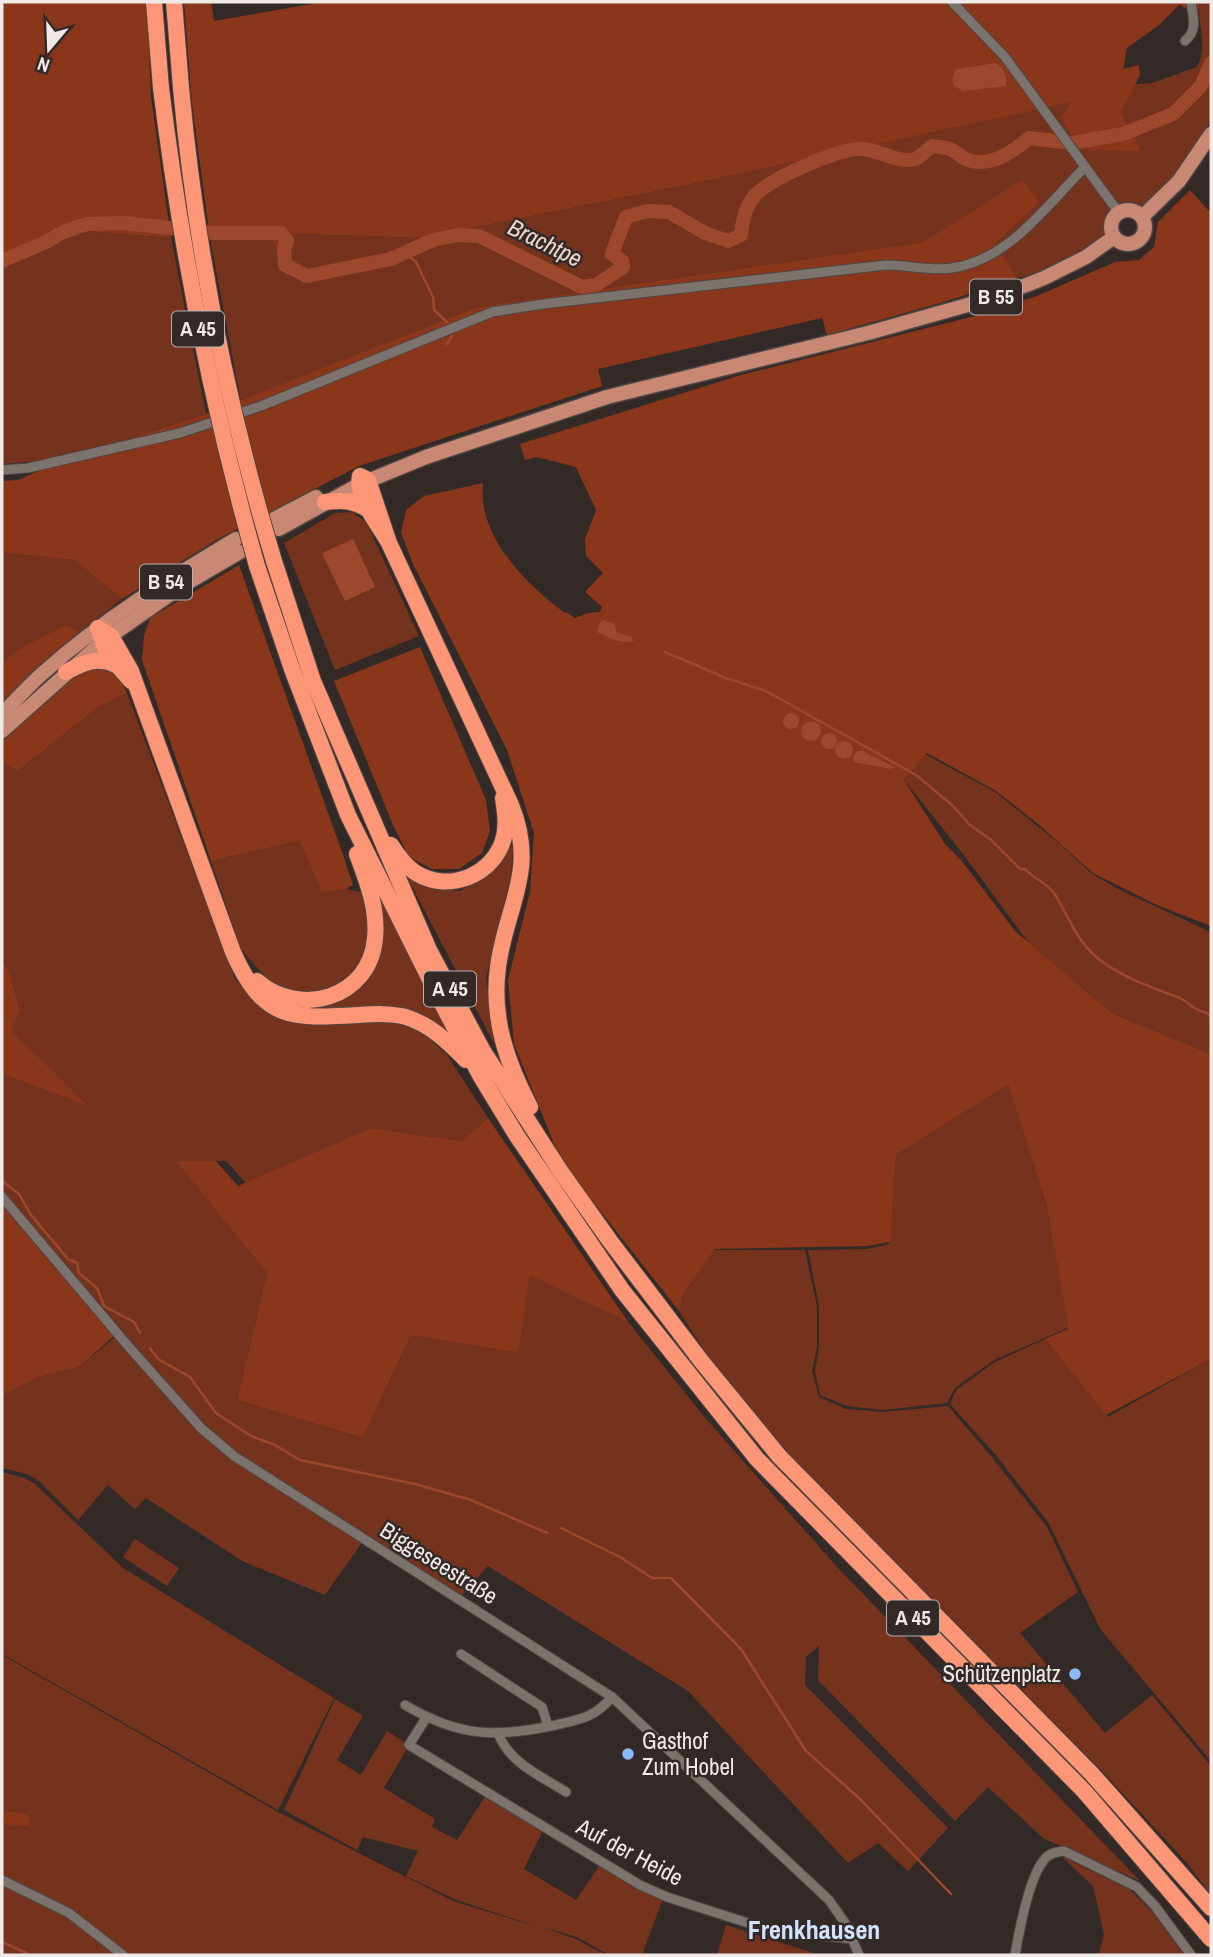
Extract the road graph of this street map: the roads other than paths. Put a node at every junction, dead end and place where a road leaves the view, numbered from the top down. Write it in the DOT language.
graph roads {
  1 [pos="154,2"];
  2 [pos="174,2"];
  3 [pos="952,2"];
  4 [pos="1191,2"];
  5 [pos="1185,41"];
  6 [pos="1211,134"];
  7 [pos="1085,167"];
  8 [pos="1119,213"];
  9 [pos="1142,218"];
  10 [pos="1115,237"];
  11 [pos="2,470"];
  12 [pos="362,480"];
  13 [pos="325,502"];
  14 [pos="369,510"];
  15 [pos="389,543"];
  16 [pos="238,546"];
  17 [pos="104,635"];
  18 [pos="116,665"];
  19 [pos="66,672"];
  20 [pos="141,697"];
  21 [pos="2,714"];
  22 [pos="2,732"];
  23 [pos="501,785"];
  24 [pos="360,794"];
  25 [pos="348,815"];
  26 [pos="233,952"];
  27 [pos="480,1075"];
  28 [pos="561,1172"];
  29 [pos="2,1197"];
  30 [pos="461,1654"];
  31 [pos="612,1697"];
  32 [pos="405,1705"];
  33 [pos="426,1718"];
  34 [pos="548,1726"];
  35 [pos="498,1733"];
  36 [pos="566,1792"];
  37 [pos="2,1880"];
  38 [pos="1211,1908"];
  39 [pos="854,1939"];
  40 [pos="1211,1940"];
  41 [pos="123,1955"];
  42 [pos="859,1955"];
  43 [pos="1015,1955"];
  44 [pos="1191,1955"];
  1 -- 25 [label="highway, A 45, bridge"];
  2 -- 24 [label="highway, A 45, bridge"];
  3 -- 7 [label="street"];
  4 -- 5 [label="street"];
  6 -- 9 [label="main road"];
  7 -- 8 [label="street"];
  7 -- 11 [label="street"];
  8 -- 9 [label="main road"];
  8 -- 10 [label="main road"];
  9 -- 10 [label="main road"];
  10 -- 12 [label="main road, B 55"];
  12 -- 13 [label="main road, B 55"];
  12 -- 13 [label="main road"];
  12 -- 14 [label="highway"];
  12 -- 15 [label="highway"];
  13 -- 14 [label="highway"];
  14 -- 15 [label="highway"];
  15 -- 23 [label="highway"];
  16 -- 17 [label="main road, B 54"];
  17 -- 18 [label="highway"];
  17 -- 19 [label="main road, B 54"];
  17 -- 20 [label="highway"];
  17 -- 21 [label="main road, B 54"];
  18 -- 19 [label="highway"];
  18 -- 20 [label="highway"];
  19 -- 22 [label="main road, B 54"];
  20 -- 26 [label="highway"];
  23 -- 24 [label="highway"];
  23 -- 28 [label="highway"];
  24 -- 28 [label="highway, A 45"];
  25 -- 26 [label="highway"];
  25 -- 27 [label="highway, A 45"];
  26 -- 27 [label="highway"];
  27 -- 40 [label="highway, A 45"];
  28 -- 38 [label="highway, A 45"];
  29 -- 31 [label="street, Biggeseestraße"];
  30 -- 34 [label="street"];
  31 -- 34 [label="street"];
  31 -- 39 [label="street, Biggeseestraße"];
  32 -- 33 [label="street"];
  33 -- 35 [label="street"];
  33 -- 39 [label="street, Auf der Heide"];
  34 -- 35 [label="street"];
  35 -- 36 [label="street"];
  37 -- 41 [label="street"];
  39 -- 42 [label="street, Biggeseestraße"];
  43 -- 44 [label="street"];
}
